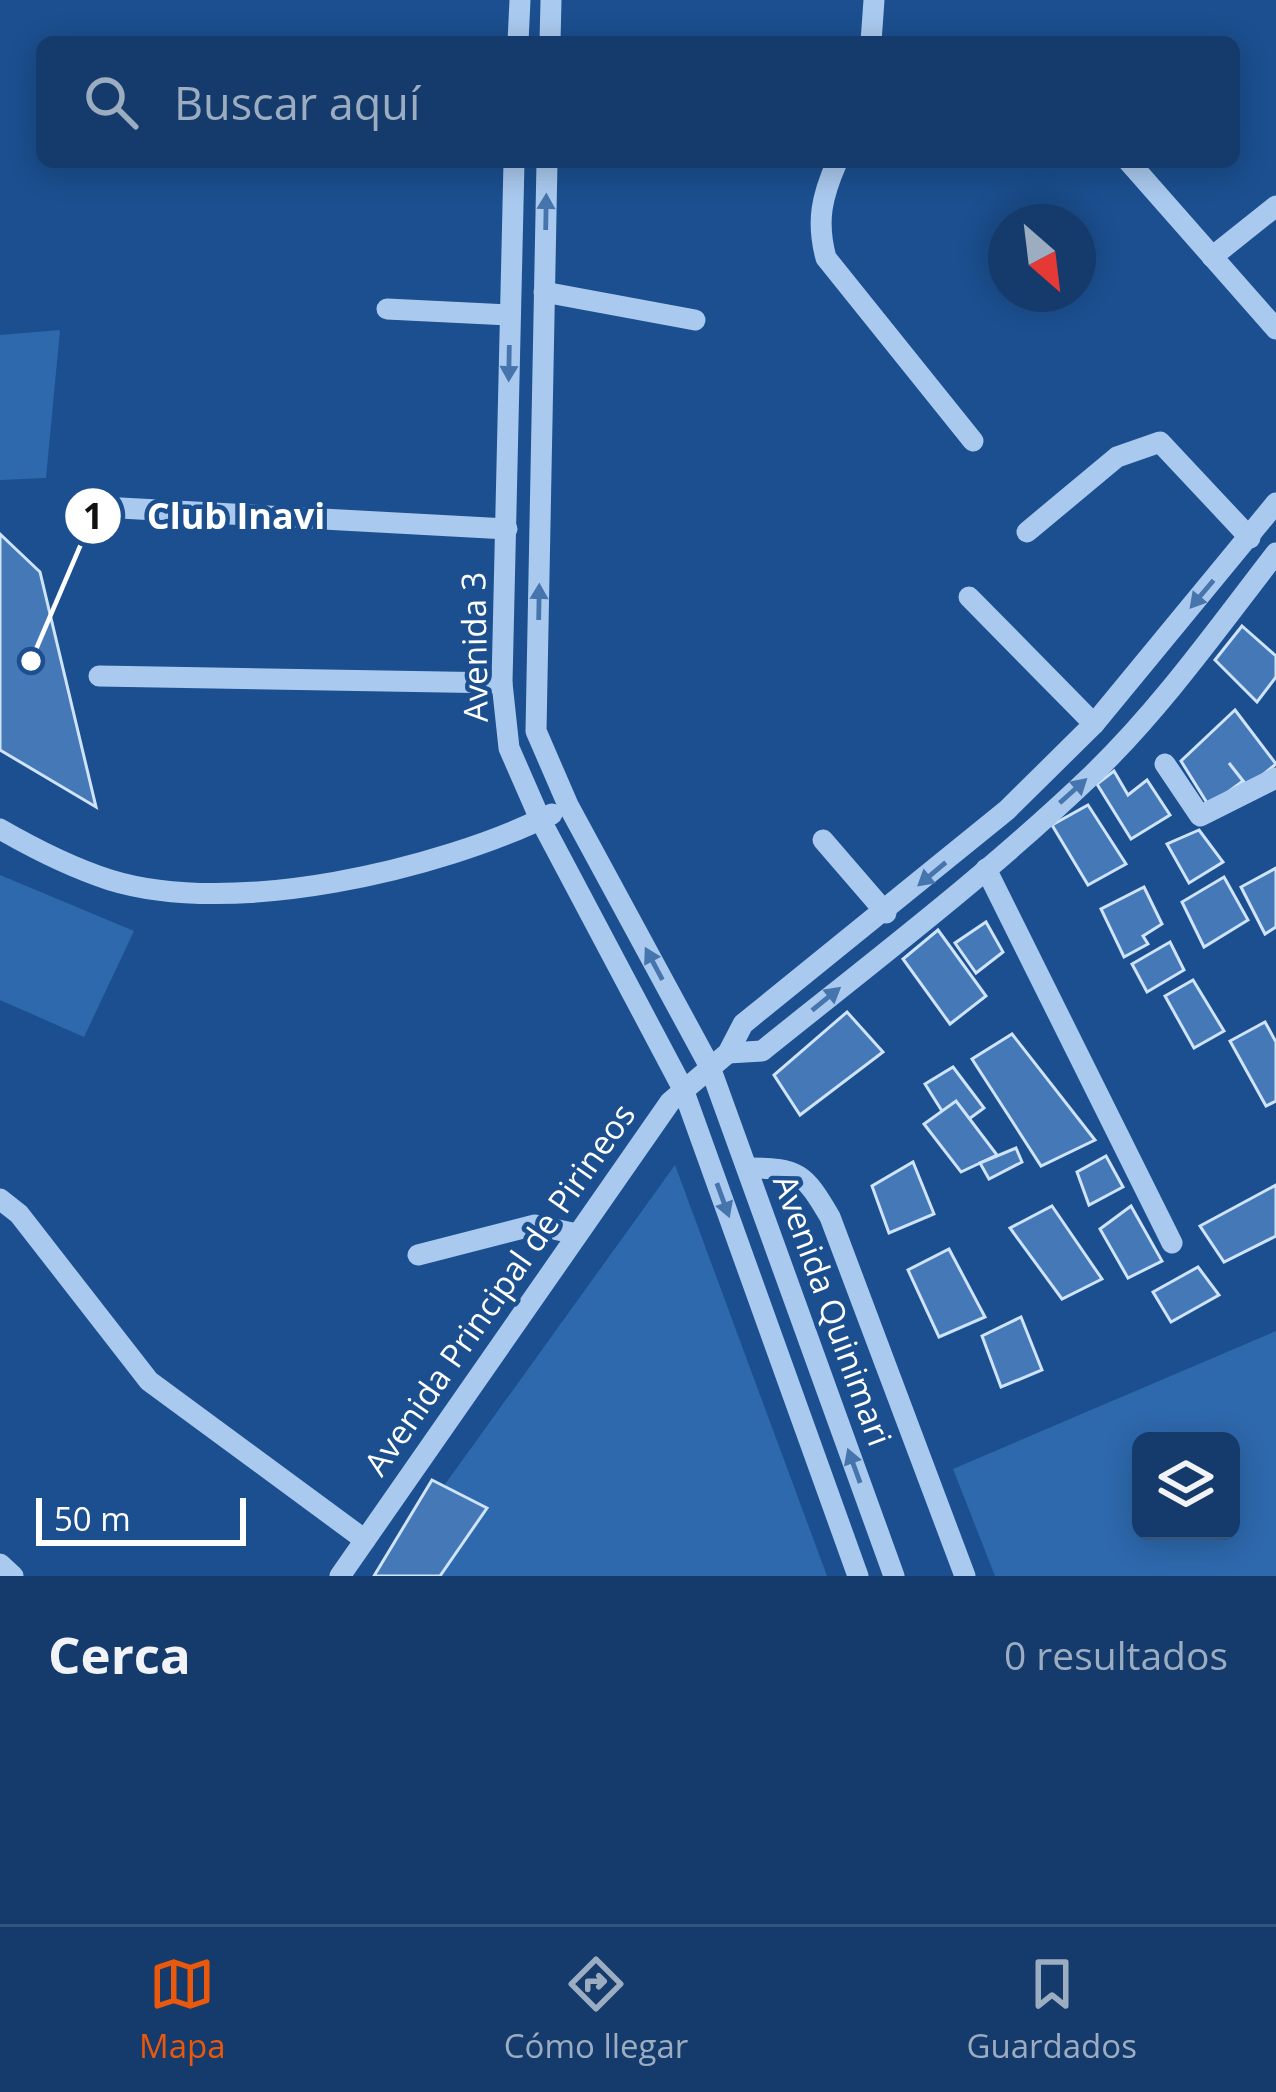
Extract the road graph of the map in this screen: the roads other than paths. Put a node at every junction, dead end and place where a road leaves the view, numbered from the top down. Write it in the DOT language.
graph roads {
  1 [pos="520,0"];
  2 [pos="551,0"];
  3 [pos="874,0"];
  4 [pos="518,36"];
  5 [pos="550,36"];
  6 [pos="871,36"];
  7 [pos="514,168"];
  8 [pos="547,168"];
  9 [pos="834,168"];
  10 [pos="1134,168"];
  11 [pos="1276,206"];
  12 [pos="1212,257"];
  13 [pos="544,292"];
  14 [pos="387,309"];
  15 [pos="509,315"];
  16 [pos="695,320"];
  17 [pos="1276,329"];
  18 [pos="974,440"];
  19 [pos="1276,503"];
  20 [pos="102,507"];
  21 [pos="507,529"];
  22 [pos="1027,532"];
  23 [pos="1250,538"];
  24 [pos="1275,556"];
  25 [pos="969,597"];
  26 [pos="99,676"];
  27 [pos="502,682"];
  28 [pos="1094,724"];
  29 [pos="1165,764"];
  30 [pos="1276,778"];
  31 [pos="568,805"];
  32 [pos="540,820"];
  33 [pos="0,829"];
  34 [pos="824,840"];
  35 [pos="986,869"];
  36 [pos="886,913"];
  37 [pos="719,1060"];
  38 [pos="683,1089"];
  39 [pos="747,1168"];
  40 [pos="0,1198"];
  41 [pos="577,1234"];
  42 [pos="1172,1243"];
  43 [pos="418,1255"];
  44 [pos="365,1540"];
  45 [pos="0,1564"];
  46 [pos="14,1576"];
  47 [pos="340,1576"];
  48 [pos="858,1576"];
  49 [pos="894,1576"];
  50 [pos="965,1576"];
  1 -- 4 [label="street"];
  2 -- 5 [label="street"];
  3 -- 6 [label="street"];
  7 -- 15 [label="street, Avenida 3"];
  13 -- 8 [label="street, Avenida 3, one-way"];
  9 -- 18 [label="street"];
  10 -- 12 [label="street"];
  11 -- 12 [label="street"];
  12 -- 17 [label="street"];
  13 -- 16 [label="street"];
  31 -- 13 [label="street, Avenida 3, one-way"];
  14 -- 15 [label="street"];
  15 -- 21 [label="street, Avenida 3, one-way"];
  19 -- 23 [label="street, Avenida Principal de Pirineos"];
  20 -- 21 [label="street"];
  21 -- 27 [label="street, Avenida 3"];
  22 -- 23 [label="street"];
  23 -- 28 [label="street, Avenida Principal de Pirineos, one-way"];
  35 -- 24 [label="street, Avenida Principal de Pirineos, one-way"];
  25 -- 28 [label="street"];
  26 -- 27 [label="street"];
  27 -- 32 [label="street, Avenida 3"];
  28 -- 36 [label="street, Avenida Principal de Pirineos, one-way"];
  29 -- 30 [label="street"];
  31 -- 32 [label="street"];
  37 -- 31 [label="street, Avenida 3, one-way"];
  32 -- 33 [label="street"];
  32 -- 38 [label="street, Avenida 3"];
  34 -- 36 [label="street"];
  37 -- 35 [label="street, Avenida Principal de Pirineos, one-way"];
  35 -- 42 [label="street"];
  36 -- 37 [label="street, Avenida Principal de Pirineos"];
  37 -- 38 [label="street, Avenida Principal de Pirineos"];
  37 -- 39 [label="street, Avenida Quinimari"];
  38 -- 41 [label="street, Avenida Principal de Pirineos"];
  38 -- 48 [label="street, Avenida 3, one-way"];
  49 -- 39 [label="street, Avenida Quinimari, one-way"];
  39 -- 50 [label="street"];
  40 -- 44 [label="street"];
  41 -- 43 [label="street"];
  41 -- 44 [label="street, Avenida Principal de Pirineos"];
  44 -- 47 [label="street, Avenida Principal de Pirineos"];
  45 -- 46 [label="street"];
}
